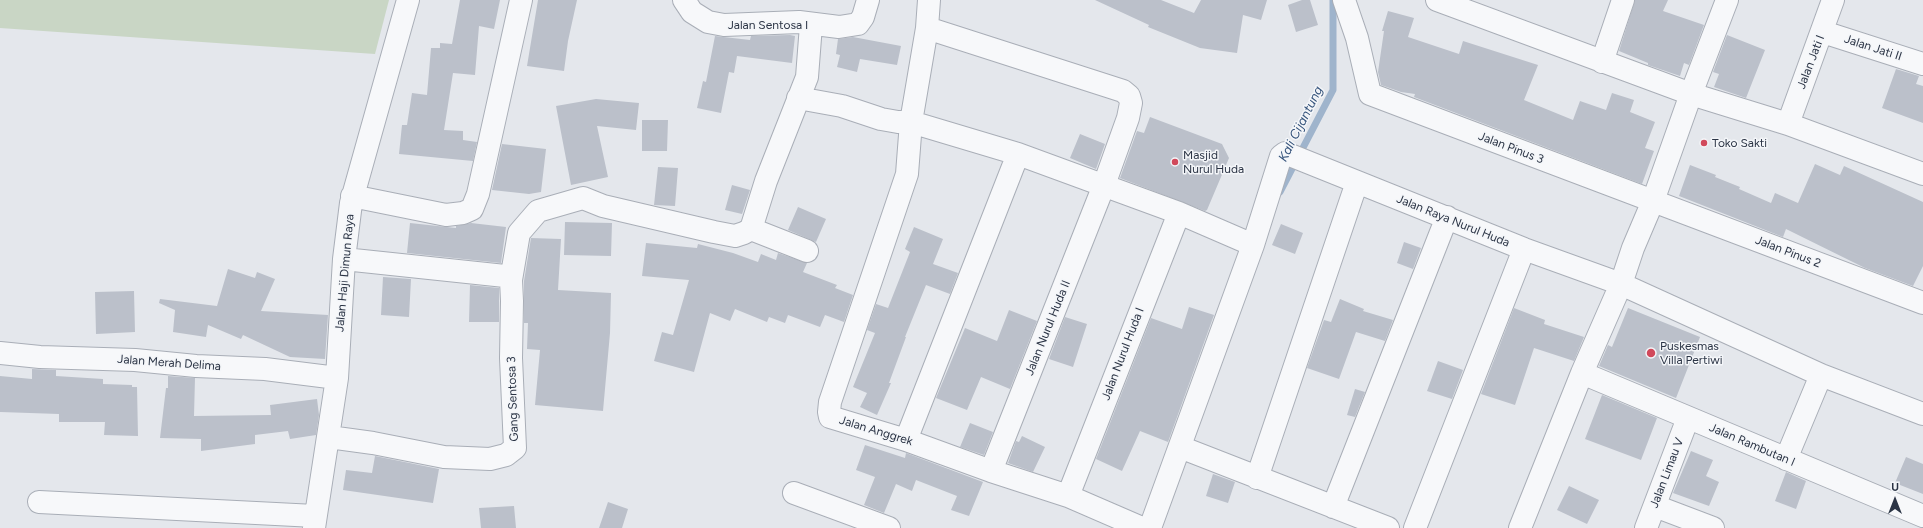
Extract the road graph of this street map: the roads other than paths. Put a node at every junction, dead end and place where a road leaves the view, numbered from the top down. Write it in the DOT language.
graph roads {
  1 [pos="408,0"];
  2 [pos="521,0"];
  3 [pos="684,0"];
  4 [pos="868,0"];
  5 [pos="930,0"];
  6 [pos="1344,0"];
  7 [pos="1437,0"];
  8 [pos="1623,0"];
  9 [pos="1727,0"];
  10 [pos="1834,0"];
  11 [pos="811,25"];
  12 [pos="927,28"];
  13 [pos="1823,32"];
  14 [pos="1602,62"];
  15 [pos="1923,64"];
  16 [pos="1691,94"];
  17 [pos="798,98"];
  18 [pos="897,121"];
  19 [pos="1788,124"];
  20 [pos="1018,154"];
  21 [pos="1923,174"];
  22 [pos="1357,182"];
  23 [pos="1104,185"];
  24 [pos="352,196"];
  25 [pos="1654,201"];
  26 [pos="1179,213"];
  27 [pos="1447,217"];
  28 [pos="751,228"];
  29 [pos="1253,245"];
  30 [pos="1524,249"];
  31 [pos="807,251"];
  32 [pos="344,259"];
  33 [pos="511,280"];
  34 [pos="1620,284"];
  35 [pos="1923,303"];
  36 [pos="0,353"];
  37 [pos="1582,373"];
  38 [pos="1821,375"];
  39 [pos="337,378"];
  40 [pos="1923,414"];
  41 [pos="1688,418"];
  42 [pos="329,437"];
  43 [pos="906,440"];
  44 [pos="1180,448"];
  45 [pos="1786,459"];
  46 [pos="991,471"];
  47 [pos="1256,478"];
  48 [pos="794,493"];
  49 [pos="1068,496"];
  50 [pos="39,502"];
  51 [pos="1655,506"];
  52 [pos="1333,507"];
  53 [pos="1923,516"];
  54 [pos="851,521"];
  55 [pos="314,522"];
  56 [pos="889,528"];
  57 [pos="1142,528"];
  58 [pos="1150,528"];
  59 [pos="1388,528"];
  60 [pos="1415,528"];
  61 [pos="1520,528"];
  62 [pos="1646,528"];
  63 [pos="1713,528"];
  1 -- 24 [label="street, Jalan Haji Dimun Raya"];
  2 -- 24 [label="street"];
  3 -- 11 [label="street, Jalan Sentosa I"];
  4 -- 11 [label="street, Jalan Sentosa I"];
  5 -- 12 [label="street"];
  6 -- 25 [label="street, Jalan Pinus 3"];
  7 -- 14 [label="street"];
  8 -- 14 [label="street"];
  9 -- 16 [label="street"];
  10 -- 13 [label="street, Jalan Jati I"];
  11 -- 17 [label="street"];
  12 -- 18 [label="street"];
  12 -- 23 [label="street, Jalan Nurul Huda II"];
  13 -- 15 [label="street, Jalan Jati II"];
  13 -- 19 [label="street, Jalan Jati I"];
  14 -- 16 [label="street"];
  16 -- 19 [label="street"];
  16 -- 25 [label="street"];
  17 -- 18 [label="street"];
  17 -- 28 [label="street"];
  18 -- 20 [label="street"];
  18 -- 43 [label="street, Jalan Anggrek"];
  19 -- 21 [label="street"];
  20 -- 23 [label="street"];
  20 -- 43 [label="street"];
  22 -- 27 [label="street, Jalan Raya Nurul Huda"];
  22 -- 29 [label="street, Jalan Raya Nurul Huda"];
  22 -- 47 [label="street"];
  23 -- 26 [label="street"];
  23 -- 46 [label="street, Jalan Nurul Huda II"];
  24 -- 32 [label="street, Jalan Haji Dimun Raya"];
  25 -- 34 [label="street"];
  25 -- 35 [label="street, Jalan Pinus 2"];
  26 -- 29 [label="street"];
  26 -- 49 [label="street, Jalan Nurul Huda I"];
  27 -- 30 [label="street, Jalan Raya Nurul Huda"];
  27 -- 52 [label="street"];
  28 -- 31 [label="street"];
  28 -- 33 [label="street"];
  29 -- 44 [label="street"];
  30 -- 34 [label="street, Jalan Raya Nurul Huda"];
  30 -- 60 [label="street"];
  32 -- 33 [label="street"];
  32 -- 39 [label="street, Jalan Haji Dimun Raya"];
  33 -- 42 [label="street, Gang Sentosa 3"];
  34 -- 37 [label="street"];
  34 -- 38 [label="street, Jalan Raya Nurul Huda"];
  36 -- 39 [label="street, Jalan Merah Delima"];
  37 -- 41 [label="street, Jalan Rambutan I"];
  37 -- 61 [label="street"];
  38 -- 40 [label="street, Jalan Raya Nurul Huda"];
  38 -- 45 [label="street"];
  39 -- 42 [label="street, Jalan Haji Dimun Raya"];
  41 -- 45 [label="street, Jalan Rambutan I"];
  41 -- 51 [label="street, Jalan Limau V"];
  42 -- 55 [label="street, Jalan Haji Dimun Raya"];
  43 -- 46 [label="street, Jalan Anggrek"];
  44 -- 47 [label="street"];
  44 -- 58 [label="street"];
  45 -- 53 [label="street, Jalan Rambutan I"];
  46 -- 49 [label="street, Jalan Anggrek"];
  47 -- 52 [label="street"];
  48 -- 54 [label="street"];
  49 -- 57 [label="street, Jalan Anggrek"];
  50 -- 55 [label="street"];
  51 -- 62 [label="street, Jalan Limau V"];
  51 -- 63 [label="street"];
  52 -- 59 [label="street"];
  54 -- 56 [label="street"];
}
